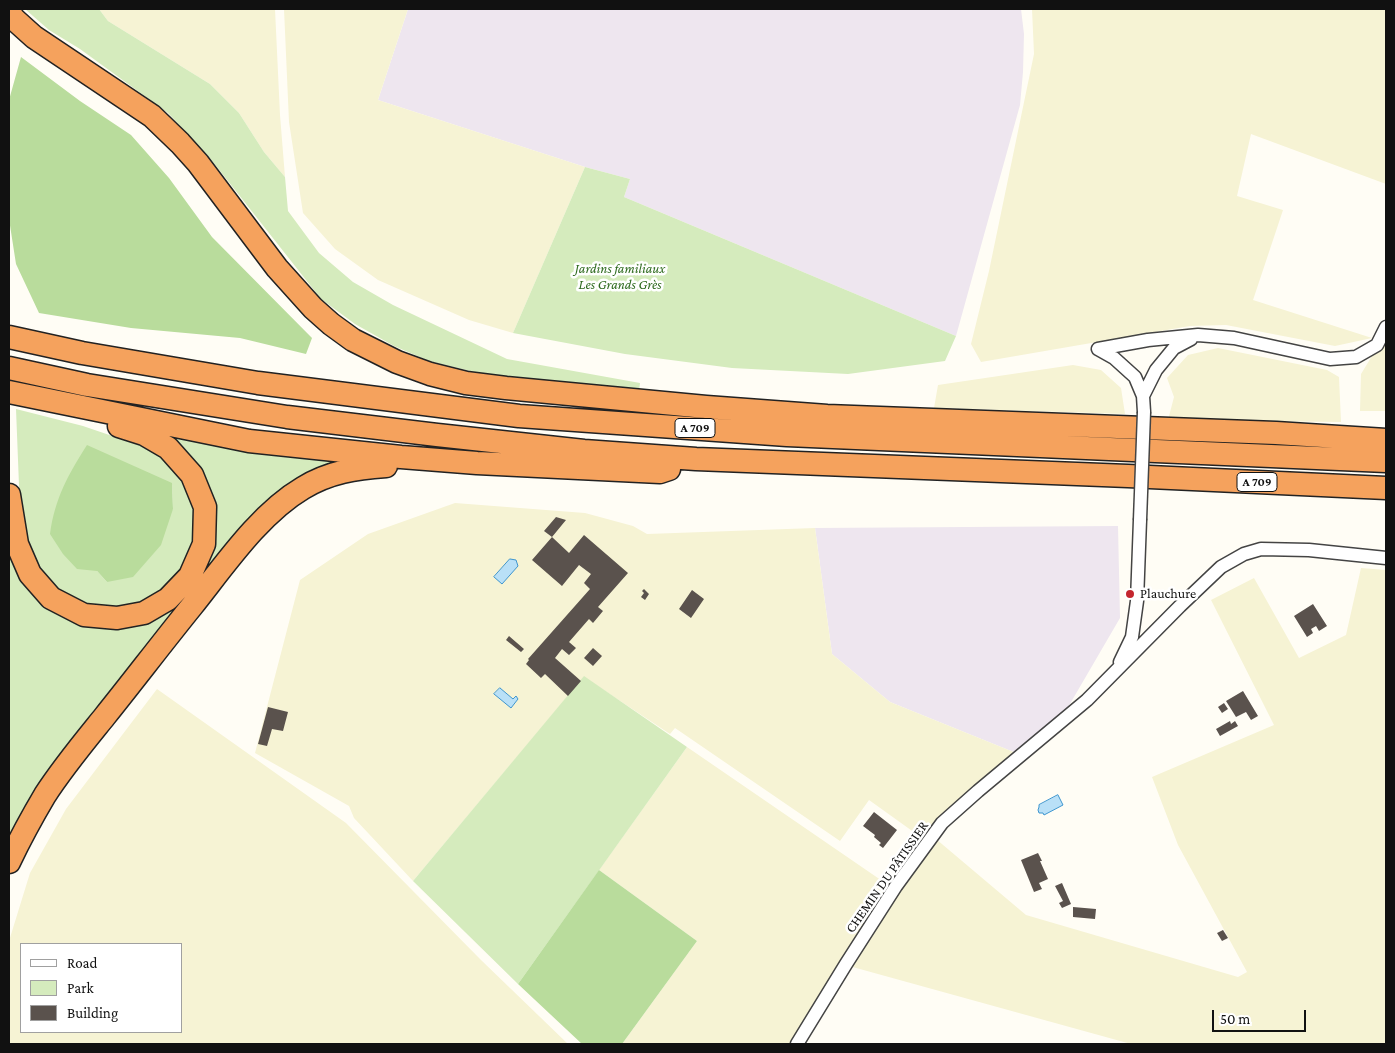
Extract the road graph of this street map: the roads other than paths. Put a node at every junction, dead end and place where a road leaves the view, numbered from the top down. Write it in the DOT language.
graph roads {
  1 [pos="9,12"];
  2 [pos="1386,327"];
  3 [pos="1198,335"];
  4 [pos="9,337"];
  5 [pos="9,368"];
  6 [pos="9,392"];
  7 [pos="1143,396"];
  8 [pos="56,402"];
  9 [pos="1386,440"];
  10 [pos="696,460"];
  11 [pos="1386,460"];
  12 [pos="477,462"];
  13 [pos="1386,488"];
  14 [pos="9,495"];
  15 [pos="1386,558"];
  16 [pos="1116,670"];
  17 [pos="9,862"];
  18 [pos="797,1044"];
  1 -- 9 [label="highway"];
  2 -- 3 [label="street"];
  3 -- 7 [label="street"];
  3 -- 7 [label="street"];
  4 -- 11 [label="highway, A 709"];
  5 -- 10 [label="highway, A 709"];
  6 -- 8 [label="highway"];
  7 -- 16 [label="street, bridge"];
  8 -- 12 [label="highway"];
  8 -- 14 [label="highway"];
  10 -- 12 [label="highway"];
  10 -- 13 [label="highway, A 709"];
  12 -- 17 [label="highway"];
  15 -- 16 [label="street, CHEMIN DU PÂTISSIER"];
  16 -- 18 [label="street, CHEMIN DU PÂTISSIER"];
}
